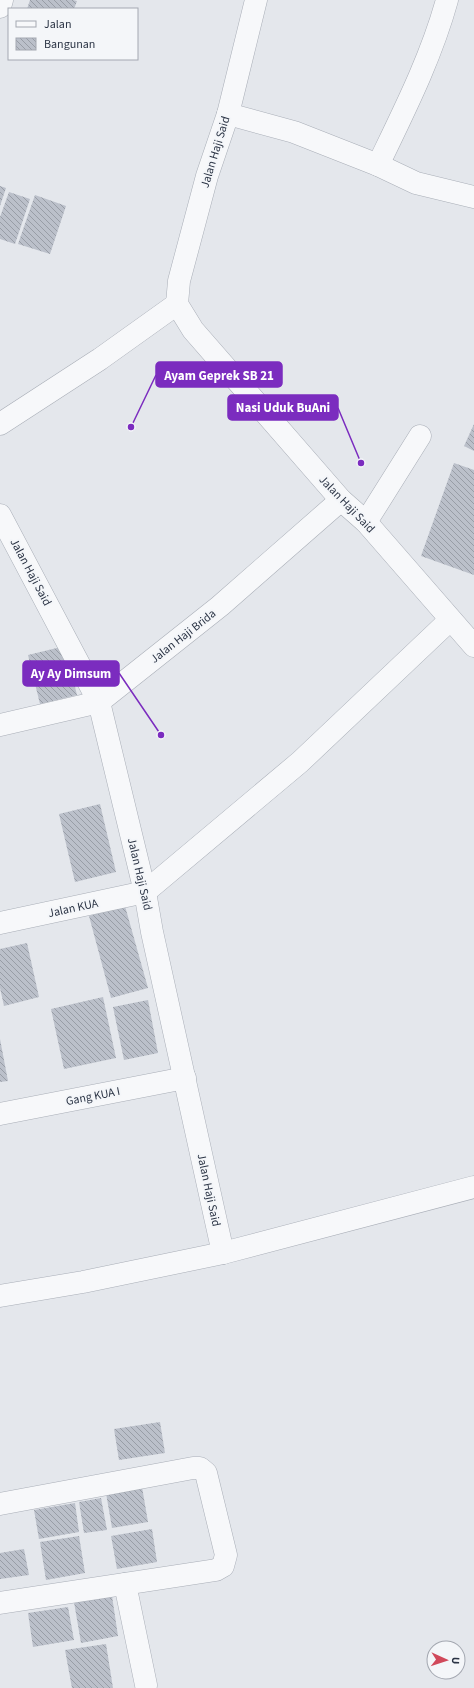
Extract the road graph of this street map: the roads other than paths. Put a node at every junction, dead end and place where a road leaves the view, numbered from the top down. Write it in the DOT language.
graph roads {
  1 [pos="2,0"];
  2 [pos="256,0"];
  3 [pos="447,0"];
  4 [pos="0,7"];
  5 [pos="228,114"];
  6 [pos="378,165"];
  7 [pos="474,197"];
  8 [pos="177,304"];
  9 [pos="0,424"];
  10 [pos="420,436"];
  11 [pos="341,500"];
  12 [pos="0,515"];
  13 [pos="366,522"];
  14 [pos="450,620"];
  15 [pos="474,646"];
  16 [pos="99,702"];
  17 [pos="0,725"];
  18 [pos="145,892"];
  19 [pos="0,923"];
  20 [pos="185,1078"];
  21 [pos="0,1114"];
  22 [pos="474,1187"];
  23 [pos="223,1253"];
  24 [pos="0,1296"];
  25 [pos="0,1504"];
  26 [pos="125,1584"];
  27 [pos="0,1603"];
  28 [pos="146,1685"];
  1 -- 4 [label="street"];
  2 -- 5 [label="street, Jalan Haji Said"];
  3 -- 6 [label="street"];
  5 -- 6 [label="street"];
  5 -- 8 [label="street, Jalan Haji Said"];
  6 -- 7 [label="street"];
  8 -- 9 [label="street"];
  8 -- 11 [label="street, Jalan Haji Said"];
  10 -- 13 [label="street"];
  11 -- 13 [label="street, Jalan Haji Said"];
  11 -- 16 [label="street, Jalan Haji Brida"];
  12 -- 16 [label="street, Jalan Haji Said"];
  13 -- 14 [label="street, Jalan Haji Said"];
  14 -- 15 [label="street, Jalan Haji Said"];
  14 -- 18 [label="street"];
  16 -- 17 [label="street, Jalan Haji Brida"];
  16 -- 18 [label="street, Jalan Haji Said"];
  18 -- 19 [label="street, Jalan KUA"];
  18 -- 20 [label="street, Jalan Haji Said"];
  20 -- 21 [label="street, Gang KUA I"];
  20 -- 23 [label="street, Jalan Haji Said"];
  22 -- 23 [label="street"];
  23 -- 24 [label="street"];
  25 -- 26 [label="street"];
  26 -- 27 [label="street"];
  26 -- 28 [label="street"];
}
